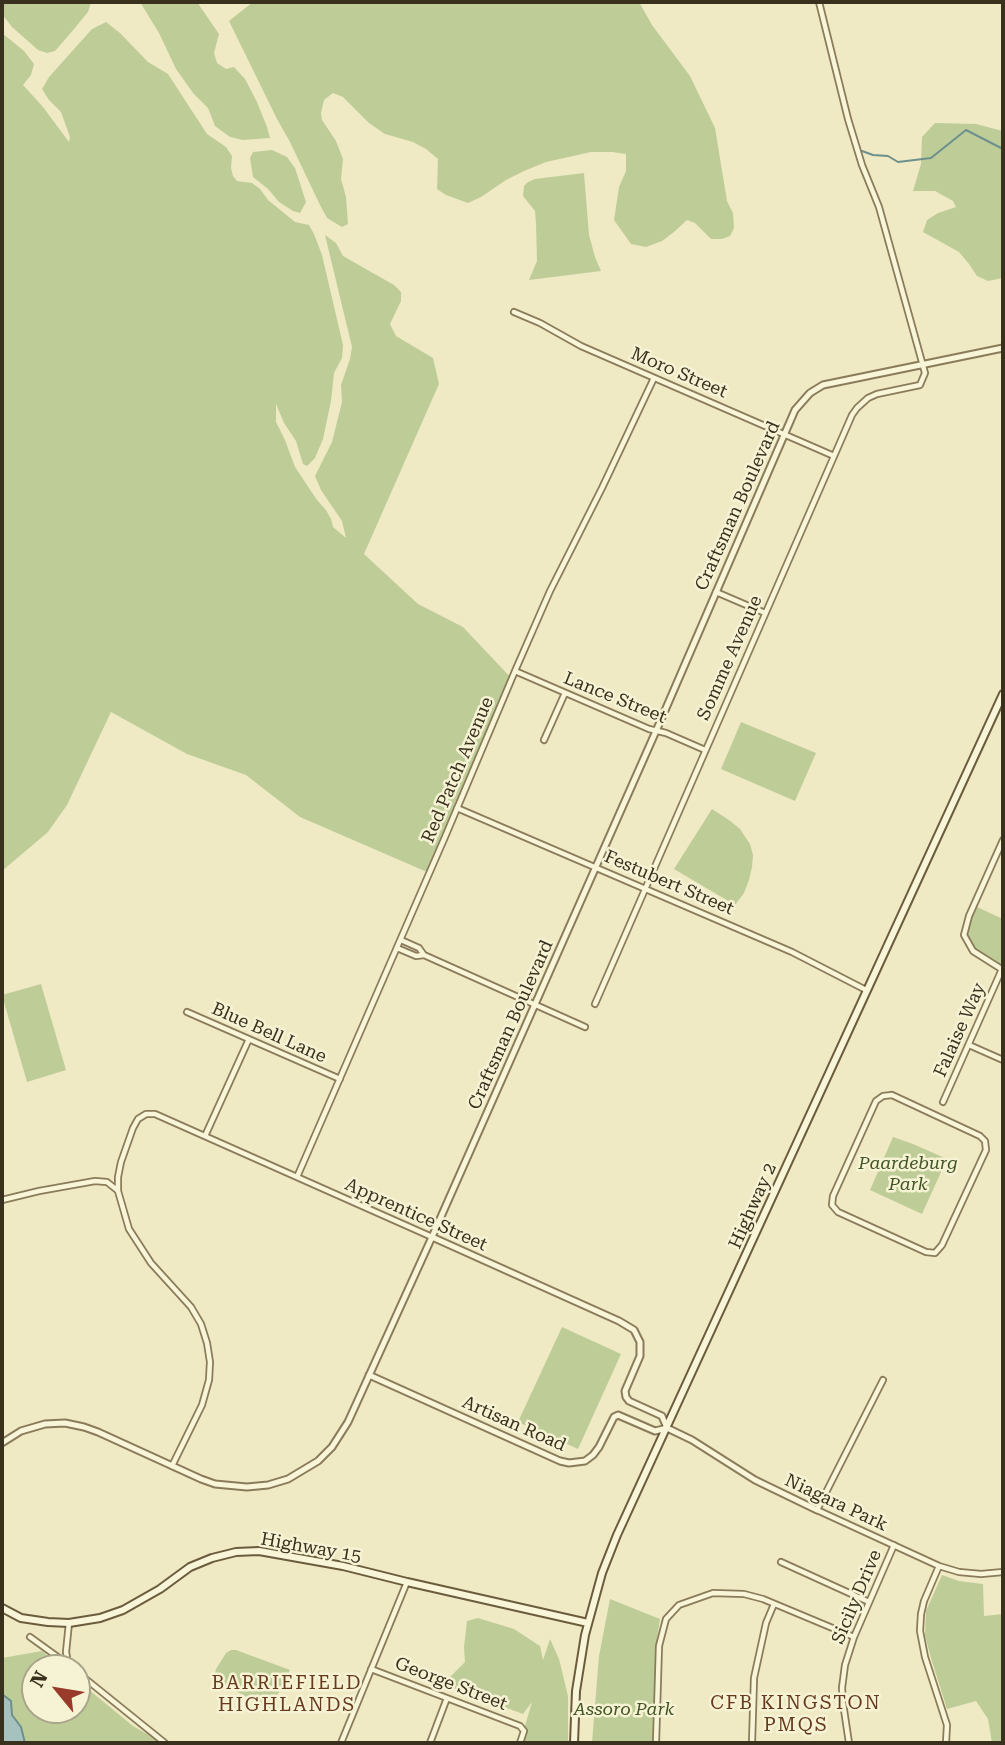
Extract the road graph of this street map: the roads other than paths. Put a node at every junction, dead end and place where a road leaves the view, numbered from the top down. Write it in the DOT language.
graph roads {
  1 [pos="819,2"];
  2 [pos="514,312"];
  3 [pos="1003,348"];
  4 [pos="923,364"];
  5 [pos="654,378"];
  6 [pos="784,433"];
  7 [pos="834,456"];
  8 [pos="716,592"];
  9 [pos="765,613"];
  10 [pos="515,671"];
  11 [pos="565,693"];
  12 [pos="1003,694"];
  13 [pos="656,731"];
  14 [pos="544,740"];
  15 [pos="705,750"];
  16 [pos="457,808"];
  17 [pos="1003,840"];
  18 [pos="596,867"];
  19 [pos="646,888"];
  20 [pos="401,940"];
  21 [pos="397,948"];
  22 [pos="424,955"];
  23 [pos="1003,970"];
  24 [pos="866,990"];
  25 [pos="535,1004"];
  26 [pos="595,1004"];
  27 [pos="187,1012"];
  28 [pos="585,1027"];
  29 [pos="249,1039"];
  30 [pos="969,1045"];
  31 [pos="1003,1060"];
  32 [pos="340,1079"];
  33 [pos="943,1102"];
  34 [pos="947,1120"];
  35 [pos="205,1136"];
  36 [pos="119,1172"];
  37 [pos="297,1177"];
  38 [pos="107,1182"];
  39 [pos="118,1191"];
  40 [pos="2,1200"];
  41 [pos="432,1237"];
  42 [pos="369,1375"];
  43 [pos="883,1380"];
  44 [pos="667,1428"];
  45 [pos="2,1443"];
  46 [pos="172,1466"];
  47 [pos="817,1510"];
  48 [pos="894,1545"];
  49 [pos="780,1562"];
  50 [pos="939,1566"];
  51 [pos="1003,1572"];
  52 [pos="407,1582"];
  53 [pos="869,1602"];
  54 [pos="774,1604"];
  55 [pos="2,1608"];
  56 [pos="69,1623"];
  57 [pos="588,1623"];
  58 [pos="30,1637"];
  59 [pos="854,1637"];
  60 [pos="53,1654"];
  61 [pos="67,1654"];
  62 [pos="371,1669"];
  63 [pos="91,1683"];
  64 [pos="447,1698"];
  65 [pos="165,1743"];
  66 [pos="341,1743"];
  67 [pos="430,1743"];
  68 [pos="520,1743"];
  69 [pos="573,1743"];
  70 [pos="656,1743"];
  71 [pos="752,1743"];
  72 [pos="849,1743"];
  73 [pos="946,1743"];
  1 -- 4 [label="street"];
  2 -- 5 [label="street, Moro Street"];
  3 -- 4 [label="street, Craftsman Boulevard"];
  4 -- 6 [label="street, Craftsman Boulevard"];
  4 -- 7 [label="street, Somme Avenue"];
  5 -- 6 [label="street, Moro Street"];
  5 -- 10 [label="street, Red Patch Avenue"];
  6 -- 7 [label="street, Moro Street"];
  6 -- 8 [label="street, Craftsman Boulevard"];
  7 -- 9 [label="street, Somme Avenue"];
  8 -- 9 [label="street"];
  8 -- 13 [label="street, Craftsman Boulevard"];
  9 -- 15 [label="street, Somme Avenue"];
  10 -- 11 [label="street, Lance Street"];
  10 -- 16 [label="street, Red Patch Avenue"];
  11 -- 13 [label="street, Lance Street"];
  11 -- 14 [label="street"];
  12 -- 24 [label="main road, Highway 2"];
  13 -- 15 [label="street, Lance Street"];
  13 -- 18 [label="street, Craftsman Boulevard"];
  15 -- 19 [label="street, Somme Avenue"];
  16 -- 18 [label="street, Festubert Street"];
  16 -- 20 [label="street, Red Patch Avenue"];
  17 -- 23 [label="street"];
  18 -- 19 [label="street, Festubert Street"];
  18 -- 25 [label="street, Craftsman Boulevard"];
  19 -- 24 [label="street, Festubert Street"];
  19 -- 26 [label="street, Somme Avenue"];
  20 -- 21 [label="street, Red Patch Avenue"];
  20 -- 22 [label="street"];
  21 -- 22 [label="street"];
  21 -- 32 [label="street, Red Patch Avenue"];
  22 -- 25 [label="street"];
  23 -- 30 [label="street, Falaise Way"];
  24 -- 44 [label="main road, Highway 2"];
  25 -- 28 [label="street"];
  25 -- 41 [label="street, Craftsman Boulevard"];
  27 -- 29 [label="street, Blue Bell Lane"];
  29 -- 32 [label="street, Blue Bell Lane"];
  29 -- 35 [label="street"];
  30 -- 31 [label="street"];
  30 -- 33 [label="street, Falaise Way"];
  32 -- 37 [label="street, Red Patch Avenue"];
  34 -- 34 [label="street"];
  35 -- 36 [label="street, Apprentice Street"];
  35 -- 37 [label="street, Apprentice Street"];
  36 -- 38 [label="street"];
  36 -- 39 [label="street, Apprentice Street"];
  37 -- 41 [label="street, Apprentice Street"];
  38 -- 39 [label="street"];
  38 -- 40 [label="street"];
  39 -- 46 [label="street, Apprentice Street"];
  41 -- 42 [label="street, Craftsman Boulevard"];
  41 -- 44 [label="street, Apprentice Street"];
  42 -- 44 [label="street, Artisan Road"];
  42 -- 46 [label="street, Craftsman Boulevard"];
  43 -- 47 [label="street"];
  44 -- 47 [label="street, Niagara Park"];
  44 -- 57 [label="main road, Highway 2"];
  45 -- 46 [label="street, Craftsman Boulevard"];
  47 -- 48 [label="street, Niagara Park"];
  48 -- 50 [label="street, Niagara Park"];
  48 -- 53 [label="street, Sicily Drive"];
  49 -- 53 [label="street"];
  50 -- 51 [label="street, Niagara Park"];
  50 -- 73 [label="street"];
  52 -- 56 [label="main road, Highway 15"];
  52 -- 57 [label="main road, Highway 15"];
  52 -- 62 [label="street"];
  53 -- 59 [label="street, Sicily Drive"];
  54 -- 59 [label="street"];
  54 -- 70 [label="street"];
  54 -- 71 [label="street"];
  55 -- 56 [label="main road, Highway 15"];
  56 -- 61 [label="street"];
  57 -- 69 [label="main road, Highway 2"];
  58 -- 60 [label="street"];
  59 -- 72 [label="street, Sicily Drive"];
  62 -- 64 [label="street, George Street"];
  62 -- 66 [label="street"];
  63 -- 65 [label="street"];
  64 -- 67 [label="street"];
  64 -- 68 [label="street, George Street"];
}
